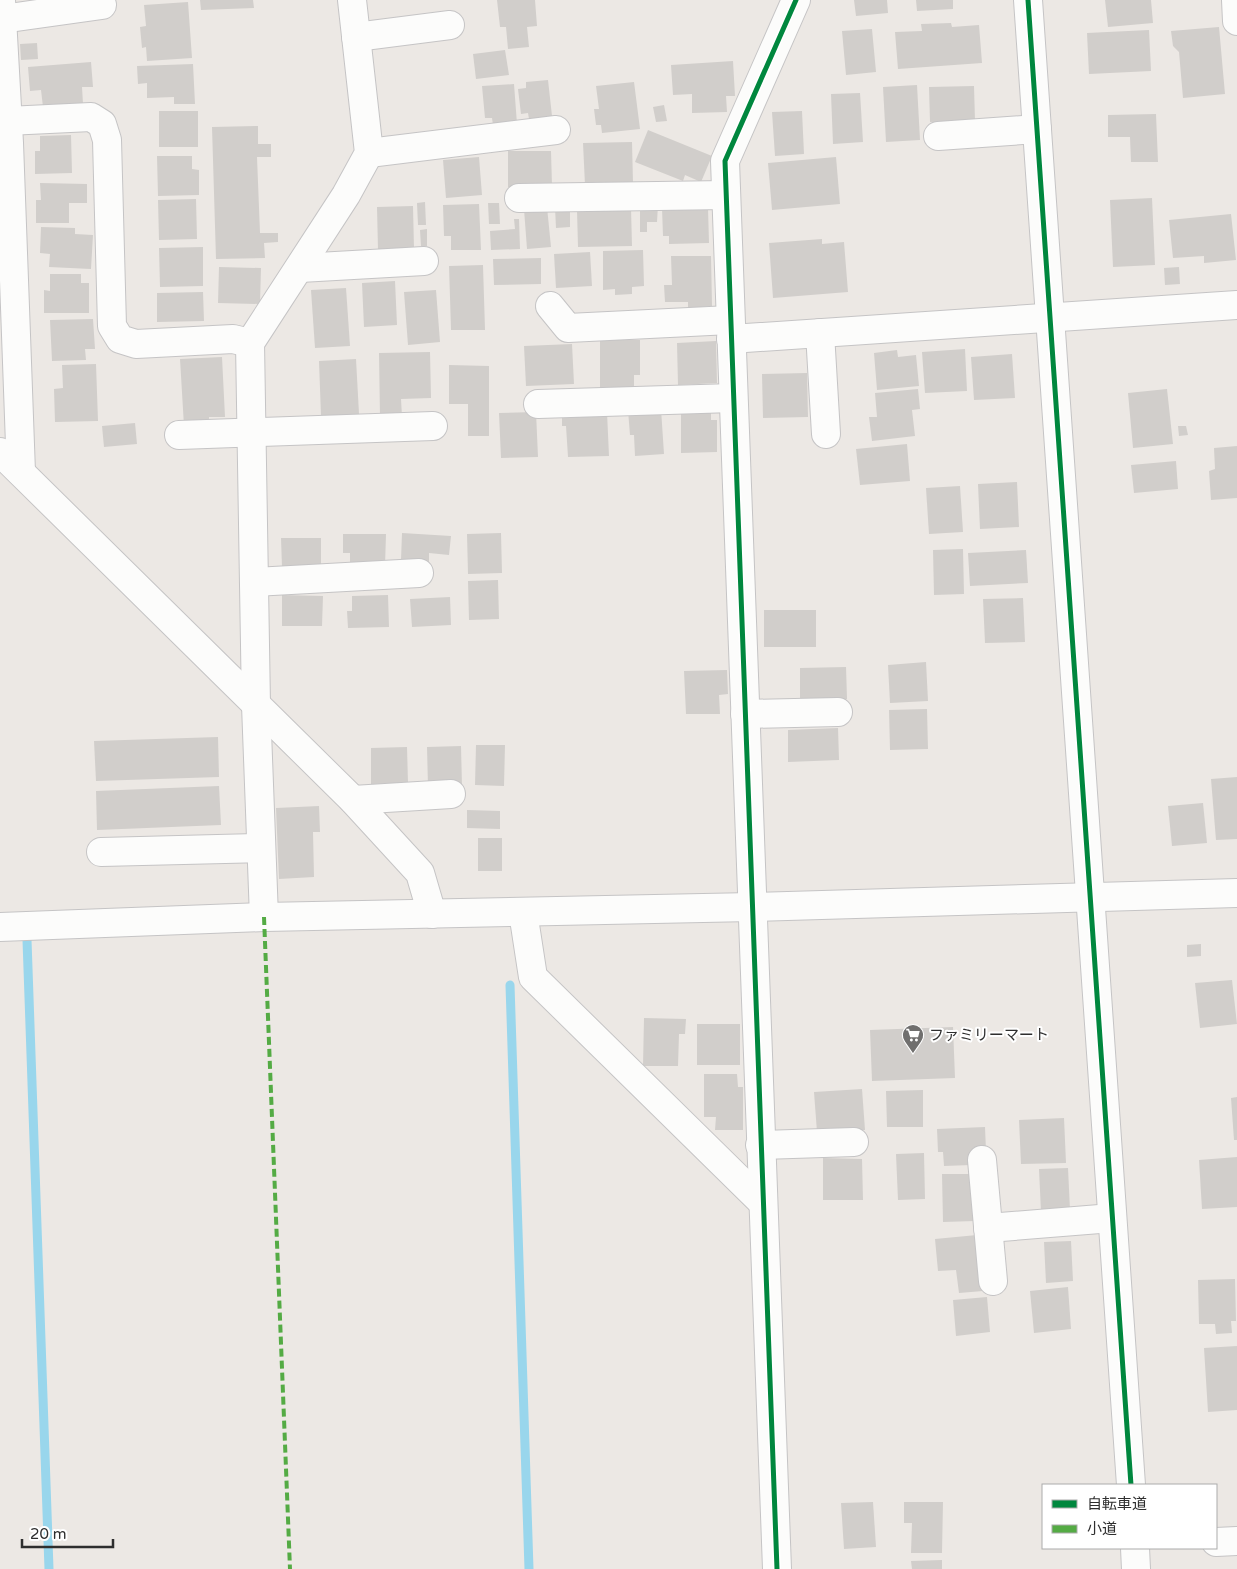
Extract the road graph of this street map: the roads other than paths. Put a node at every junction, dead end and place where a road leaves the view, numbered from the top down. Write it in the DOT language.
graph roads {
  1 [pos="352,0"];
  2 [pos="796,0"];
  3 [pos="1028,0"];
  4 [pos="1236,0"];
  5 [pos="102,5"];
  6 [pos="2,10"];
  7 [pos="1237,21"];
  8 [pos="450,25"];
  9 [pos="356,37"];
  10 [pos="7,121"];
  11 [pos="1037,129"];
  12 [pos="556,130"];
  13 [pos="938,136"];
  14 [pos="368,153"];
  15 [pos="726,195"];
  16 [pos="519,198"];
  17 [pos="424,261"];
  18 [pos="300,268"];
  19 [pos="1237,305"];
  20 [pos="550,306"];
  21 [pos="1050,316"];
  22 [pos="730,330"];
  23 [pos="820,333"];
  24 [pos="250,343"];
  25 [pos="733,398"];
  26 [pos="538,404"];
  27 [pos="433,426"];
  28 [pos="251,431"];
  29 [pos="826,434"];
  30 [pos="179,435"];
  31 [pos="0,452"];
  32 [pos="21,472"];
  33 [pos="419,573"];
  34 [pos="254,582"];
  35 [pos="256,705"];
  36 [pos="838,712"];
  37 [pos="745,714"];
  38 [pos="452,794"];
  39 [pos="353,800"];
  40 [pos="262,848"];
  41 [pos="101,852"];
  42 [pos="1237,893"];
  43 [pos="1090,897"];
  44 [pos="752,907"];
  45 [pos="523,912"];
  46 [pos="432,914"];
  47 [pos="264,917"];
  48 [pos="0,927"];
  49 [pos="854,1142"];
  50 [pos="760,1145"];
  51 [pos="982,1160"];
  52 [pos="763,1203"];
  53 [pos="1112,1218"];
  54 [pos="988,1228"];
  55 [pos="994,1281"];
  56 [pos="1131,1484"];
  57 [pos="1237,1541"];
  58 [pos="1217,1542"];
  59 [pos="1135,1549"];
  60 [pos="777,1569"];
  61 [pos="1136,1569"];
  1 -- 9 [label="street"];
  2 -- 15 [label="street"];
  3 -- 11 [label="street"];
  4 -- 7 [label="street"];
  5 -- 6 [label="street"];
  6 -- 10 [label="street"];
  8 -- 9 [label="street"];
  9 -- 14 [label="street"];
  10 -- 24 [label="street"];
  10 -- 32 [label="street"];
  11 -- 13 [label="street"];
  11 -- 21 [label="street"];
  12 -- 14 [label="street"];
  14 -- 18 [label="street"];
  15 -- 16 [label="street"];
  15 -- 22 [label="street"];
  17 -- 18 [label="street"];
  18 -- 24 [label="street"];
  19 -- 21 [label="street"];
  20 -- 22 [label="street"];
  21 -- 23 [label="street"];
  21 -- 43 [label="street"];
  22 -- 23 [label="street"];
  22 -- 25 [label="street"];
  23 -- 29 [label="street"];
  24 -- 28 [label="street"];
  25 -- 26 [label="street"];
  25 -- 37 [label="street"];
  27 -- 28 [label="street"];
  28 -- 30 [label="street"];
  28 -- 34 [label="street"];
  31 -- 32 [label="street"];
  32 -- 35 [label="street"];
  33 -- 34 [label="street"];
  34 -- 35 [label="street"];
  35 -- 39 [label="street"];
  35 -- 40 [label="street"];
  36 -- 37 [label="street"];
  37 -- 44 [label="street"];
  38 -- 39 [label="street"];
  39 -- 46 [label="street"];
  40 -- 41 [label="street"];
  40 -- 47 [label="street"];
  42 -- 43 [label="street"];
  43 -- 44 [label="street"];
  43 -- 53 [label="street"];
  44 -- 45 [label="street"];
  44 -- 50 [label="street"];
  45 -- 46 [label="street"];
  45 -- 52 [label="street"];
  46 -- 47 [label="street"];
  47 -- 48 [label="street"];
  49 -- 50 [label="street"];
  50 -- 52 [label="street"];
  51 -- 54 [label="street"];
  52 -- 60 [label="street"];
  53 -- 54 [label="street"];
  53 -- 56 [label="street"];
  54 -- 55 [label="street"];
  57 -- 58 [label="street"];
  59 -- 61 [label="street"];
}
